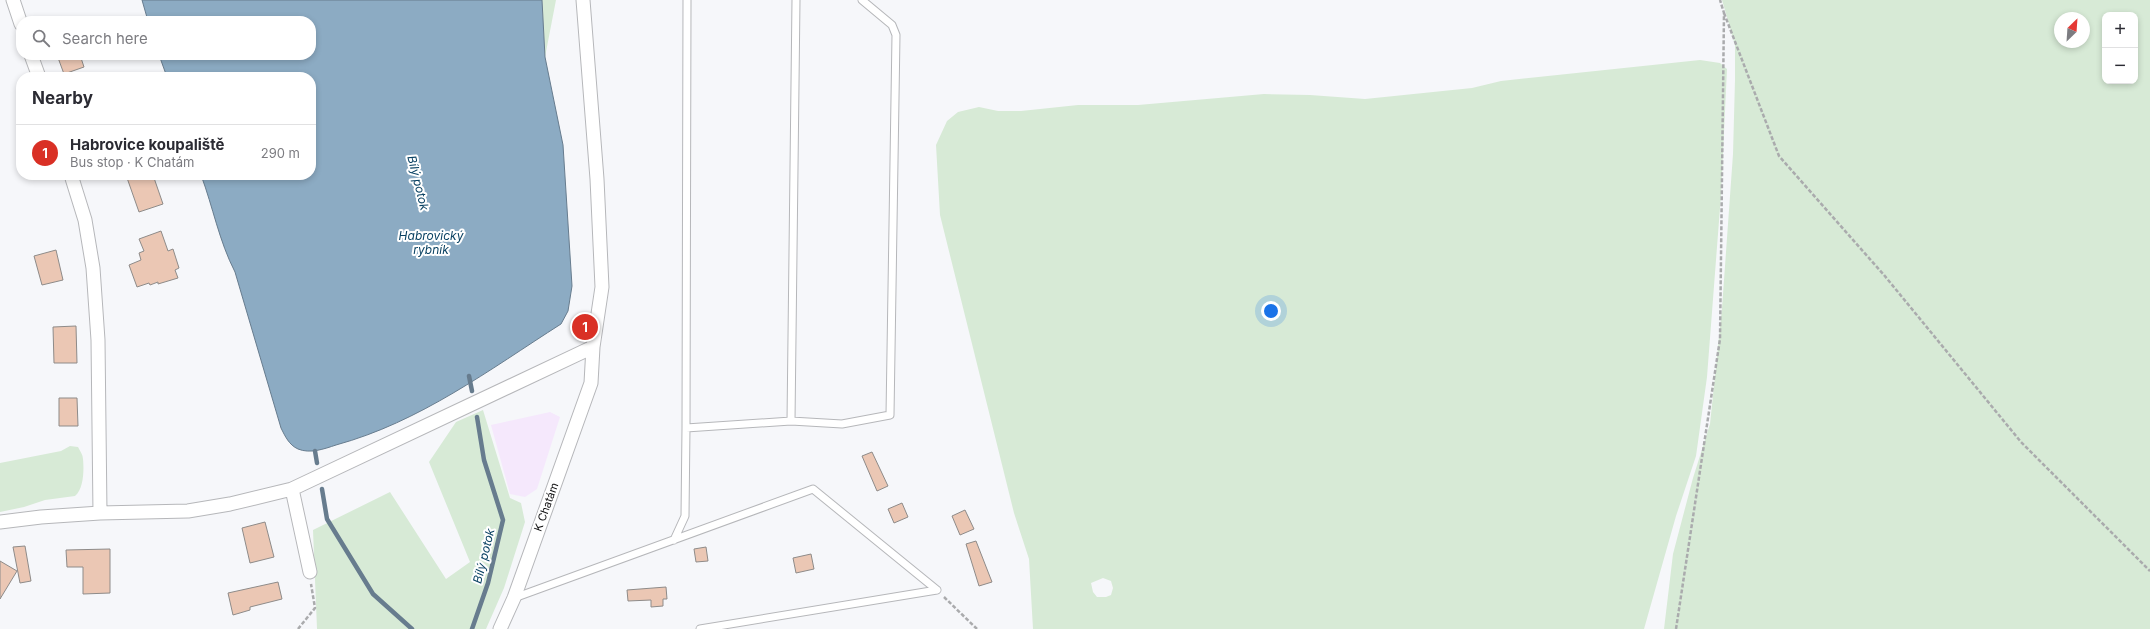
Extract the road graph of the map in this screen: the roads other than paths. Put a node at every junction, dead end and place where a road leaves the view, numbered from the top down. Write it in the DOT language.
graph roads {
  1 [pos="13,0"];
  2 [pos="583,0"];
  3 [pos="687,0"];
  4 [pos="796,0"];
  5 [pos="862,0"];
  6 [pos="18,16"];
  7 [pos="33,60"];
  8 [pos="37,72"];
  9 [pos="72,180"];
  10 [pos="593,347"];
  11 [pos="792,421"];
  12 [pos="686,428"];
  13 [pos="292,489"];
  14 [pos="100,513"];
  15 [pos="0,522"];
  16 [pos="674,540"];
  17 [pos="310,572"];
  18 [pos="514,598"];
  19 [pos="500,629"];
  20 [pos="700,629"];
  1 -- 6 [label="street"];
  2 -- 10 [label="street, K Chatám"];
  3 -- 12 [label="lane"];
  4 -- 11 [label="lane"];
  5 -- 11 [label="lane"];
  7 -- 8 [label="street"];
  9 -- 14 [label="street"];
  10 -- 13 [label="street"];
  10 -- 18 [label="street, K Chatám"];
  11 -- 12 [label="lane"];
  12 -- 16 [label="lane"];
  13 -- 14 [label="street"];
  13 -- 17 [label="street"];
  14 -- 15 [label="street"];
  16 -- 18 [label="lane"];
  16 -- 20 [label="lane"];
  18 -- 19 [label="street, K Chatám"];
}
